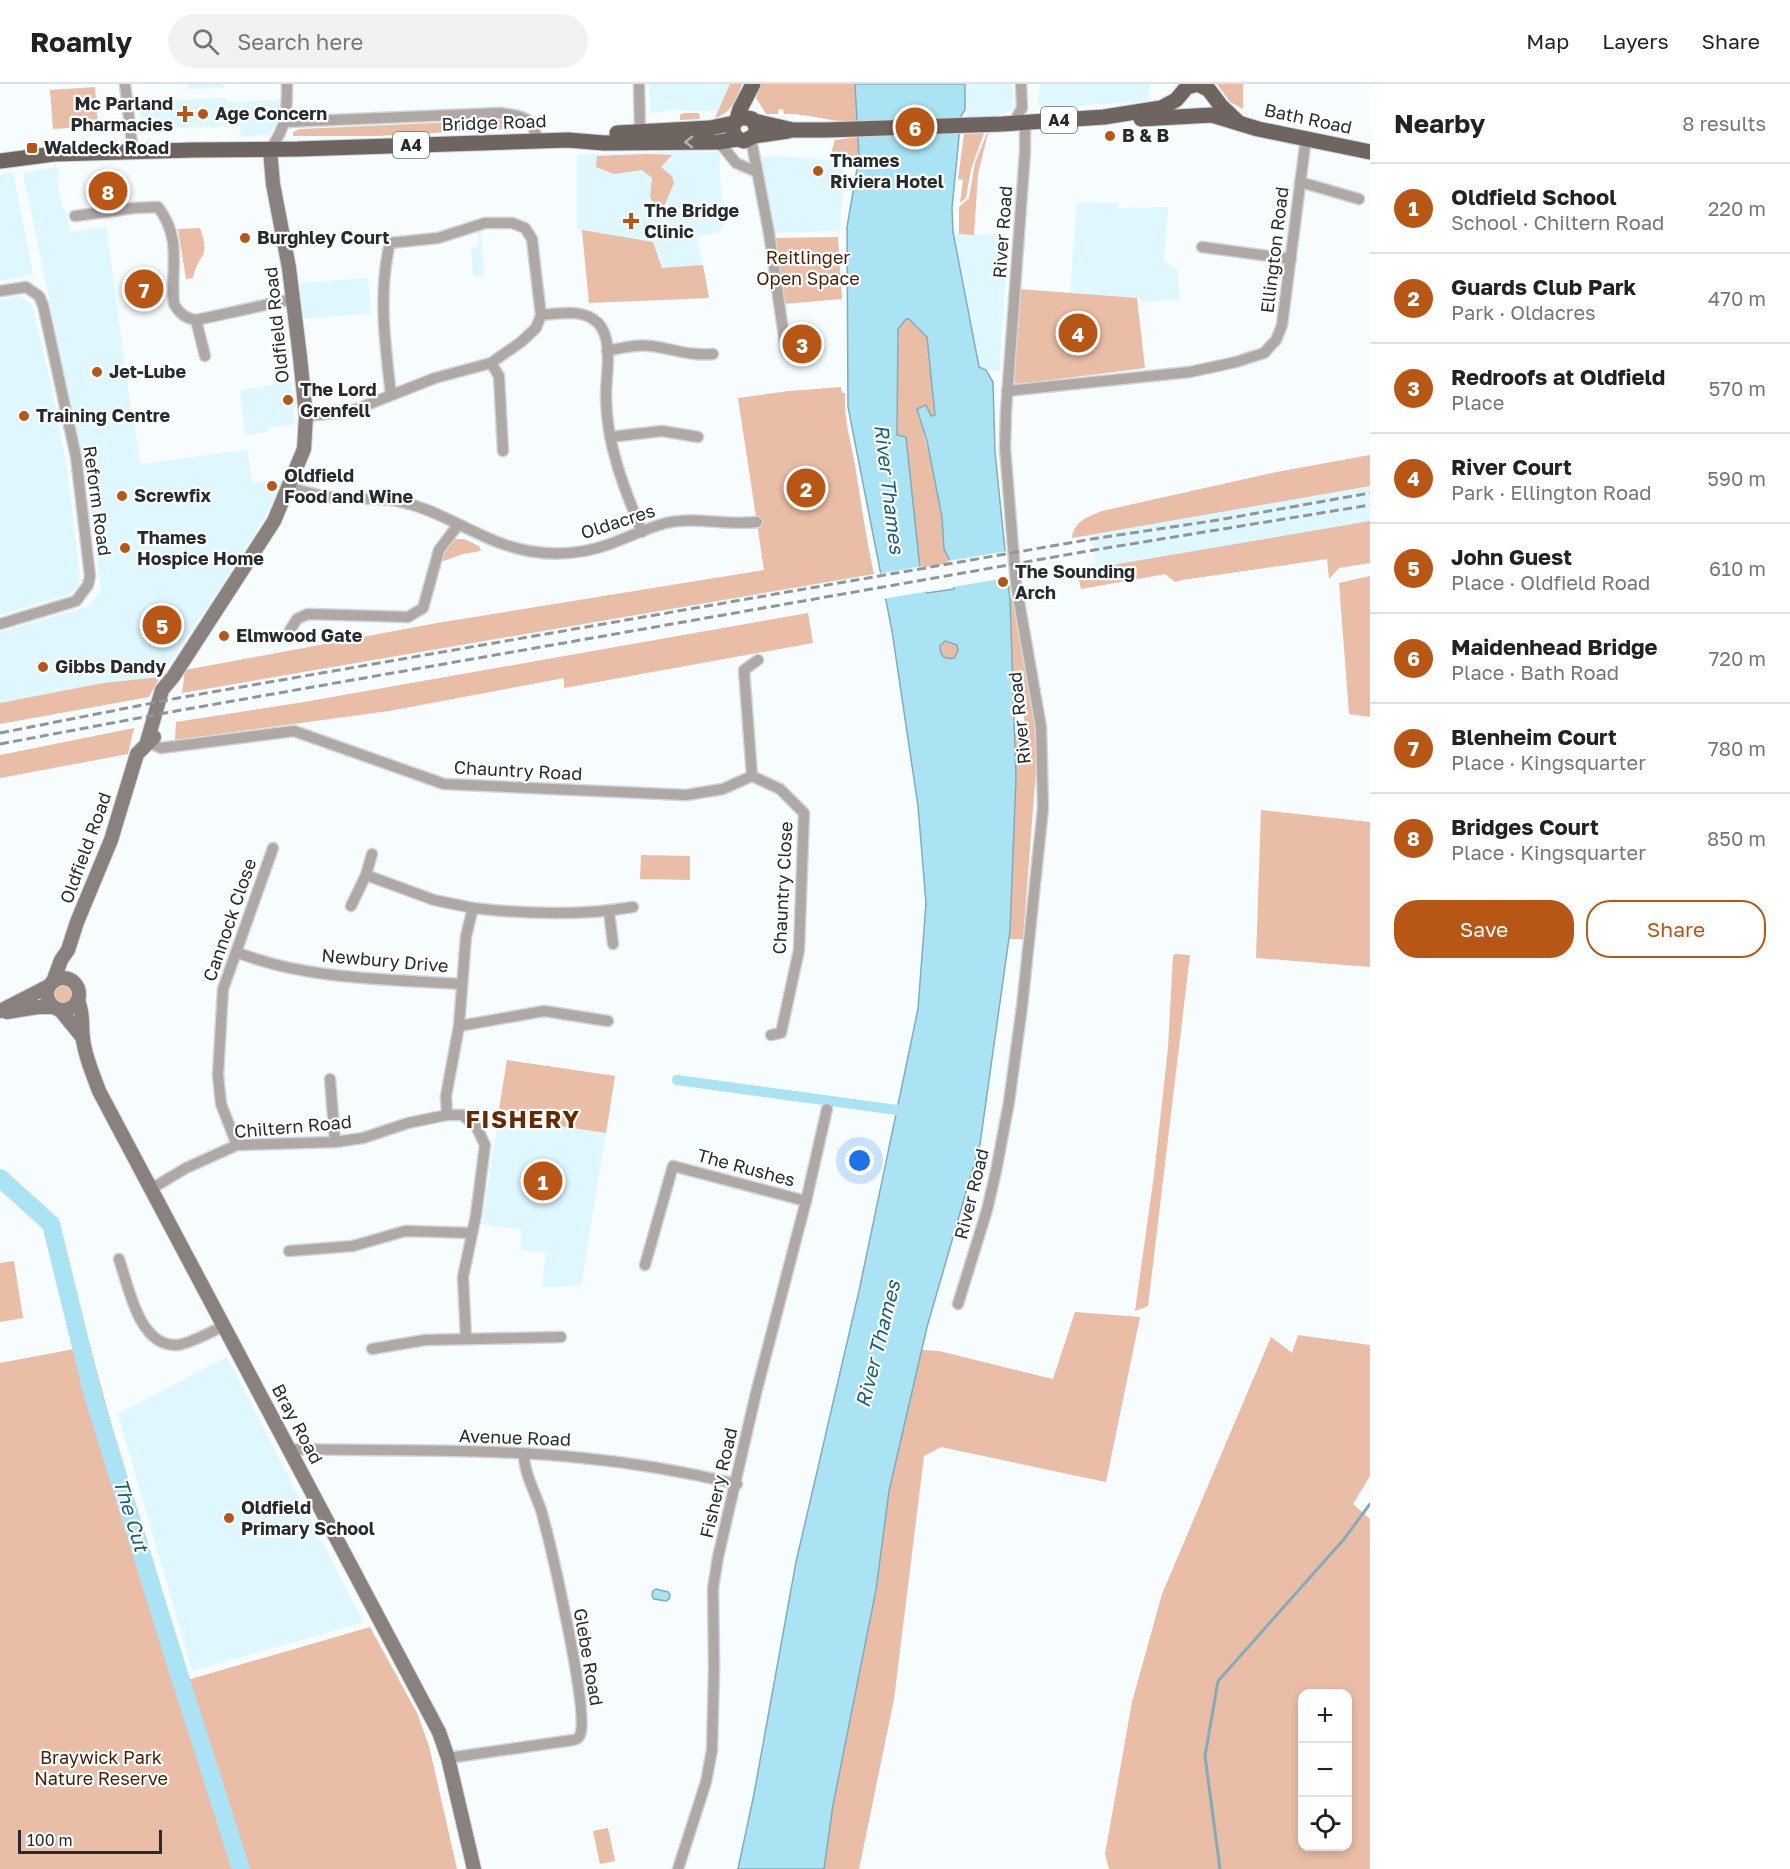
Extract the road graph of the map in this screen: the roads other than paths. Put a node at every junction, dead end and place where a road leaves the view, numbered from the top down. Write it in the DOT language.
graph roads {
  1 [pos="124,84"];
  2 [pos="287,84"];
  3 [pos="639,84"];
  4 [pos="1021,89"];
  5 [pos="1186,89"];
  6 [pos="1209,89"];
  7 [pos="750,91"];
  8 [pos="1198,116"];
  9 [pos="1104,117"];
  10 [pos="285,122"];
  11 [pos="1239,123"];
  12 [pos="1013,124"];
  13 [pos="746,128"];
  14 [pos="640,131"];
  15 [pos="1306,138"];
  16 [pos="579,140"];
  17 [pos="537,141"];
  18 [pos="718,142"];
  19 [pos="270,150"];
  20 [pos="133,152"];
  21 [pos="1370,152"];
  22 [pos="0,160"];
  23 [pos="757,172"];
  24 [pos="1300,182"];
  25 [pos="1359,199"];
  26 [pos="75,216"];
  27 [pos="1202,247"];
  28 [pos="1291,260"];
  29 [pos="0,291"];
  30 [pos="293,299"];
  31 [pos="541,315"];
  32 [pos="196,320"];
  33 [pos="607,351"];
  34 [pos="786,351"];
  35 [pos="713,354"];
  36 [pos="205,356"];
  37 [pos="491,363"];
  38 [pos="1007,391"];
  39 [pos="391,395"];
  40 [pos="306,416"];
  41 [pos="610,437"];
  42 [pos="698,437"];
  43 [pos="503,451"];
  44 [pos="289,487"];
  45 [pos="757,522"];
  46 [pos="458,525"];
  47 [pos="642,532"];
  48 [pos="0,624"];
  49 [pos="290,630"];
  50 [pos="758,660"];
  51 [pos="147,742"];
  52 [pos="752,776"];
  53 [pos="273,848"];
  54 [pos="372,854"];
  55 [pos="366,875"];
  56 [pos="351,906"];
  57 [pos="473,908"];
  58 [pos="633,908"];
  59 [pos="609,912"];
  60 [pos="613,944"];
  61 [pos="68,950"];
  62 [pos="236,952"];
  63 [pos="72,981"];
  64 [pos="51,984"];
  65 [pos="461,984"];
  66 [pos="78,1001"];
  67 [pos="57,1009"];
  68 [pos="0,1012"];
  69 [pos="608,1021"];
  70 [pos="459,1026"];
  71 [pos="771,1035"];
  72 [pos="83,1038"];
  73 [pos="330,1078"];
  74 [pos="827,1109"];
  75 [pos="447,1115"];
  76 [pos="335,1142"];
  77 [pos="237,1145"];
  78 [pos="151,1189"];
  79 [pos="806,1201"];
  80 [pos="472,1233"];
  81 [pos="289,1251"];
  82 [pos="119,1259"];
  83 [pos="645,1265"];
  84 [pos="958,1304"];
  85 [pos="224,1326"];
  86 [pos="561,1337"];
  87 [pos="466,1338"];
  88 [pos="372,1349"];
  89 [pos="290,1449"];
  90 [pos="524,1454"];
  91 [pos="737,1484"];
  92 [pos="448,1758"];
  93 [pos="474,1869"];
  94 [pos="678,1869"];
  1 -- 20 [label="street"];
  2 -- 10 [label="street"];
  3 -- 14 [label="street"];
  4 -- 12 [label="street, River Road"];
  5 -- 6 [label="main road"];
  5 -- 8 [label="main road"];
  5 -- 9 [label="main road, Bath Road / A4"];
  6 -- 8 [label="main road"];
  6 -- 11 [label="main road, Bath Road"];
  7 -- 13 [label="main road"];
  8 -- 9 [label="main road, Bath Road / A4"];
  8 -- 11 [label="main road, Bath Road / A4"];
  9 -- 12 [label="main road, Bath Road / A4"];
  10 -- 17 [label="street"];
  10 -- 19 [label="street"];
  11 -- 15 [label="main road, Bath Road / A4"];
  12 -- 13 [label="main road, Bath Road / A4"];
  12 -- 38 [label="street, River Road"];
  13 -- 14 [label="main road, A4"];
  13 -- 18 [label="main road, Bridge Road / A4"];
  13 -- 23 [label="street"];
  14 -- 16 [label="main road, A4"];
  15 -- 21 [label="main road, Bath Road / A4"];
  15 -- 24 [label="street, Ellington Road"];
  16 -- 17 [label="main road, Bridge Road / A4"];
  18 -- 16 [label="main road, Bridge Road / A4, one-way"];
  17 -- 19 [label="main road, Bridge Road / A4"];
  18 -- 23 [label="street"];
  19 -- 20 [label="main road, Bridge Road / A4"];
  19 -- 30 [label="main road, Oldfield Road"];
  20 -- 22 [label="main road, Bridge Road / A4"];
  23 -- 34 [label="street"];
  24 -- 25 [label="street"];
  24 -- 28 [label="street, Ellington Road"];
  26 -- 32 [label="street"];
  27 -- 28 [label="street"];
  28 -- 38 [label="street, Ellington Road"];
  29 -- 48 [label="street, Reform Road"];
  30 -- 32 [label="street"];
  30 -- 40 [label="main road, Oldfield Road"];
  31 -- 33 [label="street"];
  31 -- 37 [label="street"];
  31 -- 39 [label="street"];
  32 -- 36 [label="street"];
  33 -- 35 [label="street"];
  33 -- 41 [label="street"];
  37 -- 39 [label="street"];
  37 -- 43 [label="street"];
  38 -- 84 [label="street, River Road"];
  39 -- 40 [label="street"];
  40 -- 44 [label="main road, Oldfield Road"];
  41 -- 42 [label="street"];
  41 -- 47 [label="street"];
  44 -- 46 [label="street, Oldacres"];
  44 -- 51 [label="main road, Oldfield Road"];
  45 -- 47 [label="street, Oldacres"];
  46 -- 47 [label="street, Oldacres"];
  46 -- 49 [label="street"];
  50 -- 52 [label="street"];
  51 -- 52 [label="street, Chauntry Road"];
  51 -- 61 [label="main road, Oldfield Road"];
  52 -- 71 [label="street, Chauntry Close"];
  53 -- 62 [label="street, Cannock Close"];
  54 -- 55 [label="street"];
  55 -- 56 [label="street"];
  55 -- 57 [label="street"];
  57 -- 59 [label="street"];
  57 -- 65 [label="street"];
  58 -- 59 [label="street"];
  59 -- 60 [label="street"];
  61 -- 63 [label="main road"];
  61 -- 64 [label="main road, Oldfield Road"];
  62 -- 65 [label="street, Newbury Drive"];
  62 -- 77 [label="street, Cannock Close"];
  63 -- 64 [label="main road"];
  63 -- 66 [label="main road"];
  64 -- 67 [label="main road"];
  64 -- 68 [label="main road"];
  65 -- 70 [label="street"];
  66 -- 67 [label="main road"];
  66 -- 72 [label="main road, Bray Road"];
  67 -- 68 [label="main road"];
  67 -- 72 [label="main road"];
  69 -- 70 [label="street"];
  70 -- 75 [label="street"];
  72 -- 78 [label="main road, Bray Road"];
  73 -- 76 [label="street"];
  74 -- 79 [label="street, Fishery Road"];
  75 -- 76 [label="street, Chiltern Road"];
  75 -- 80 [label="street"];
  76 -- 77 [label="street, Chiltern Road"];
  77 -- 78 [label="street, Chiltern Road"];
  78 -- 85 [label="main road, Bray Road"];
  79 -- 83 [label="street, The Rushes"];
  79 -- 91 [label="street, Fishery Road"];
  80 -- 81 [label="street"];
  80 -- 87 [label="street"];
  82 -- 85 [label="street"];
  85 -- 89 [label="main road, Bray Road"];
  86 -- 87 [label="street"];
  87 -- 88 [label="street"];
  89 -- 90 [label="street, Avenue Road"];
  89 -- 92 [label="main road, Bray Road"];
  90 -- 91 [label="street, Avenue Road"];
  90 -- 92 [label="street, Glebe Road"];
  91 -- 94 [label="street, Fishery Road"];
  92 -- 93 [label="main road, Bray Road"];
}
